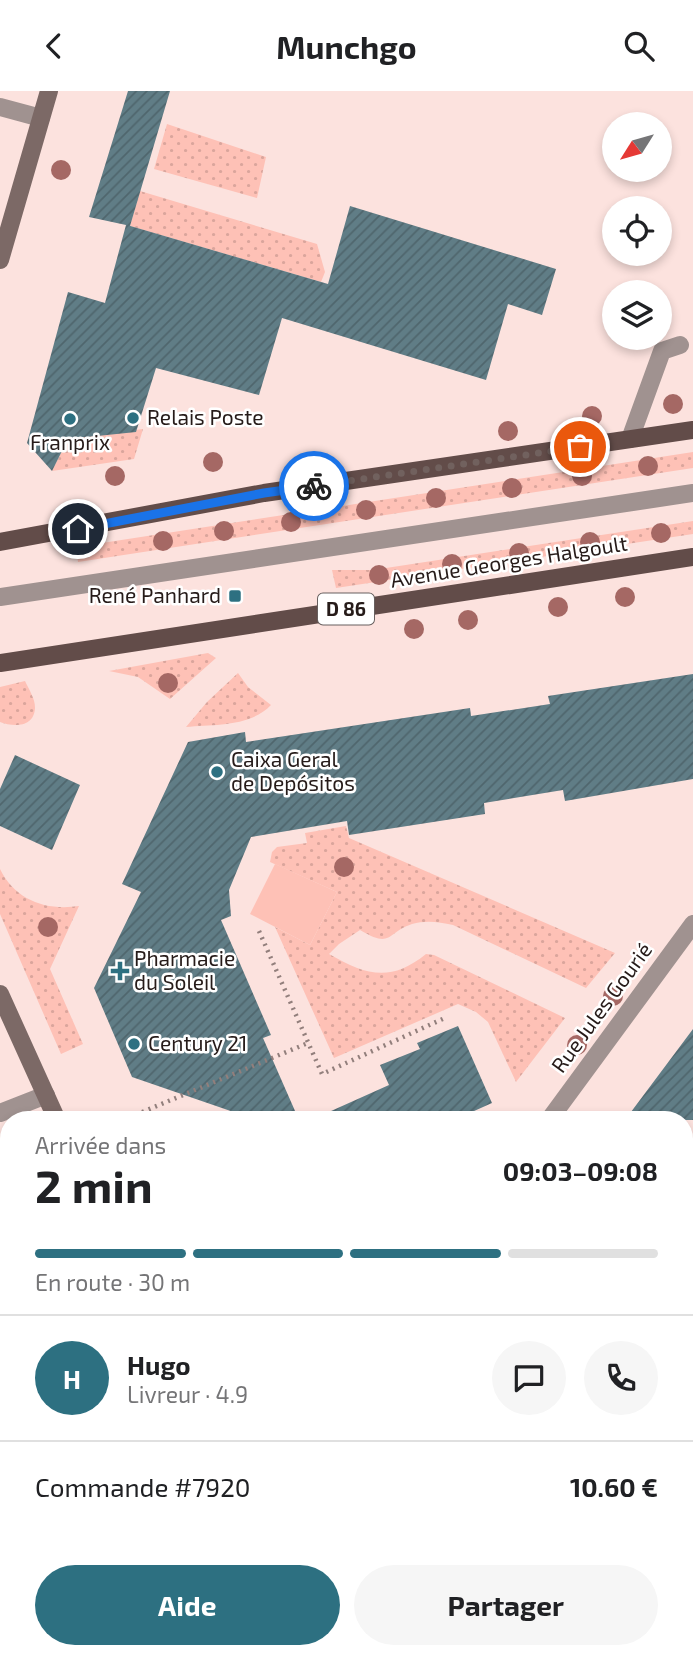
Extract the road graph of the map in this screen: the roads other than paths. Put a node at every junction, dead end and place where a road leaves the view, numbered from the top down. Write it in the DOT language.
graph roads {
  1 [pos="49,91"];
  2 [pos="0,107"];
  3 [pos="41,118"];
  4 [pos="0,260"];
  5 [pos="680,345"];
  6 [pos="693,430"];
  7 [pos="630,439"];
  8 [pos="693,493"];
  9 [pos="0,542"];
  10 [pos="693,557"];
  11 [pos="0,597"];
  12 [pos="0,663"];
  13 [pos="693,924"];
  14 [pos="0,994"];
  15 [pos="46,1095"];
  16 [pos="5,1111"];
  17 [pos="53,1111"];
  18 [pos="556,1111"];
  1 -- 3 [label="main road"];
  2 -- 3 [label="street"];
  3 -- 4 [label="main road"];
  5 -- 7 [label="street"];
  6 -- 7 [label="main road"];
  7 -- 9 [label="main road"];
  8 -- 11 [label="street, Avenue Georges Halgoult"];
  10 -- 12 [label="main road, Avenue Georges Halgoult / D 86"];
  13 -- 18 [label="street, Rue Jules Gourié"];
  14 -- 15 [label="main road"];
  15 -- 16 [label="street"];
  15 -- 17 [label="main road"];
}
